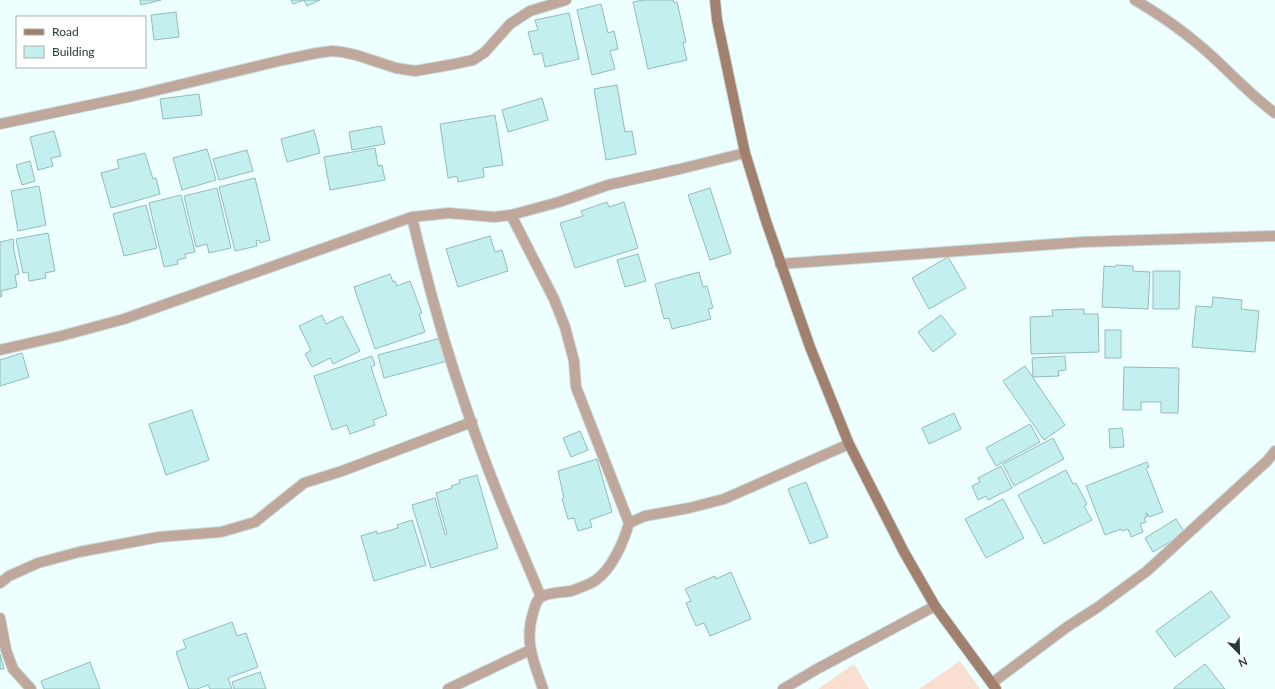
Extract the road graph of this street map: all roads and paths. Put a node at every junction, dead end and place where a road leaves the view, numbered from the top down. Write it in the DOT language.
graph roads {
  1 [pos="566,0"];
  2 [pos="715,0"];
  3 [pos="1135,0"];
  4 [pos="1275,113"];
  5 [pos="0,124"];
  6 [pos="745,153"];
  7 [pos="511,214"];
  8 [pos="412,217"];
  9 [pos="1275,236"];
  10 [pos="780,264"];
  11 [pos="0,350"];
  12 [pos="472,422"];
  13 [pos="849,444"];
  14 [pos="1275,450"];
  15 [pos="629,523"];
  16 [pos="0,582"];
  17 [pos="541,597"];
  18 [pos="935,606"];
  19 [pos="0,618"];
  20 [pos="530,650"];
  21 [pos="994,686"];
  22 [pos="31,689"];
  23 [pos="448,689"];
  24 [pos="543,689"];
  25 [pos="783,689"];
  1 -- 5 [label="street"];
  2 -- 6 [label="street"];
  3 -- 4 [label="street"];
  6 -- 7 [label="street"];
  6 -- 10 [label="street"];
  7 -- 8 [label="street"];
  7 -- 15 [label="street"];
  8 -- 11 [label="street"];
  8 -- 12 [label="street"];
  9 -- 10 [label="street"];
  10 -- 13 [label="street"];
  12 -- 16 [label="street"];
  12 -- 17 [label="street"];
  13 -- 15 [label="street"];
  13 -- 18 [label="street"];
  14 -- 21 [label="street"];
  15 -- 17 [label="street"];
  17 -- 20 [label="street"];
  18 -- 21 [label="street"];
  18 -- 25 [label="street"];
  19 -- 22 [label="street"];
  20 -- 23 [label="street"];
  20 -- 24 [label="street"];
}
